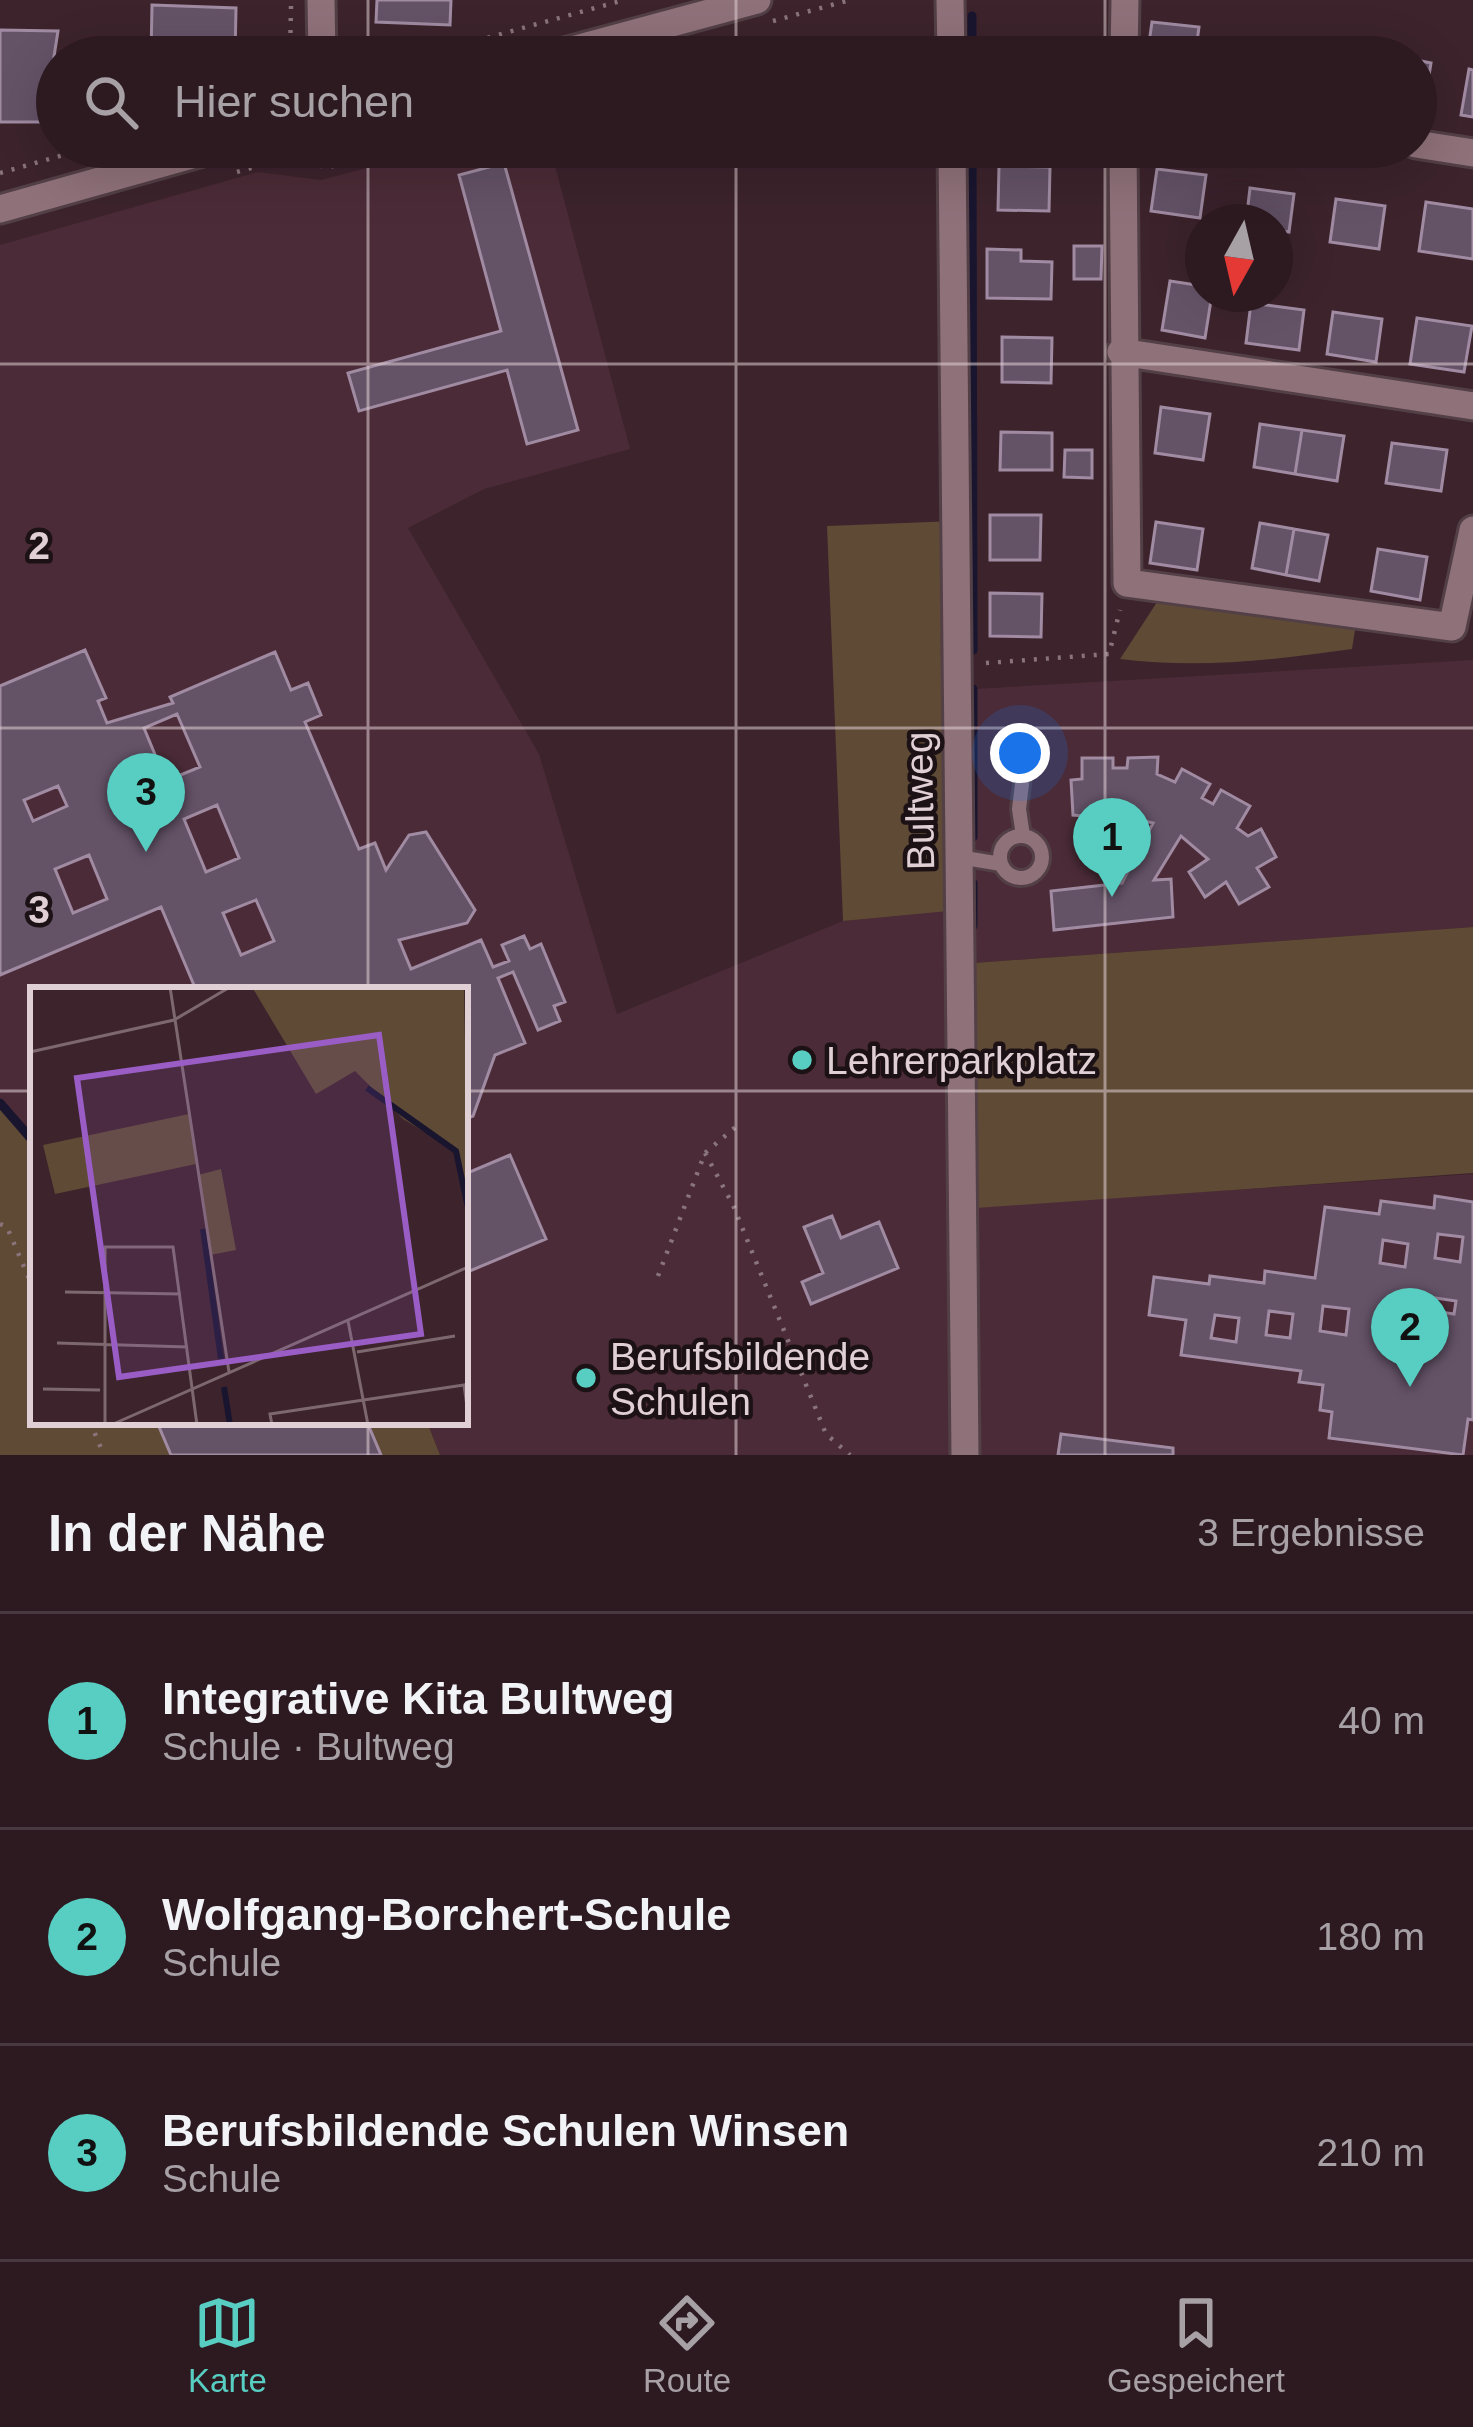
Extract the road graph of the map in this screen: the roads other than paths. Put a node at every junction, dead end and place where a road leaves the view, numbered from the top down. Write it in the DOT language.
graph roads {
  1 [pos="321,0"];
  2 [pos="757,0"];
  3 [pos="950,0"];
  4 [pos="1126,0"];
  5 [pos="322,36"];
  6 [pos="624,36"];
  7 [pos="951,36"];
  8 [pos="1125,36"];
  9 [pos="1437,147"];
  10 [pos="1473,153"];
  11 [pos="188,168"];
  12 [pos="952,168"];
  13 [pos="1123,168"];
  14 [pos="0,209"];
  15 [pos="1121,352"];
  16 [pos="1473,406"];
  17 [pos="1473,530"];
  18 [pos="1463,627"];
  19 [pos="1026,751"];
  20 [pos="1023,836"];
  21 [pos="958,857"];
  22 [pos="1001,864"];
  23 [pos="965,1455"];
  1 -- 5 [label="street"];
  2 -- 6 [label="street"];
  3 -- 7 [label="street"];
  4 -- 8 [label="street"];
  9 -- 10 [label="street"];
  11 -- 14 [label="street"];
  12 -- 21 [label="street, Bultweg"];
  13 -- 15 [label="street"];
  15 -- 16 [label="street"];
  15 -- 18 [label="street"];
  17 -- 18 [label="street"];
  19 -- 20 [label="lane"];
  20 -- 22 [label="lane"];
  20 -- 22 [label="lane"];
  21 -- 22 [label="lane"];
  21 -- 23 [label="street, Bultweg"];
}
